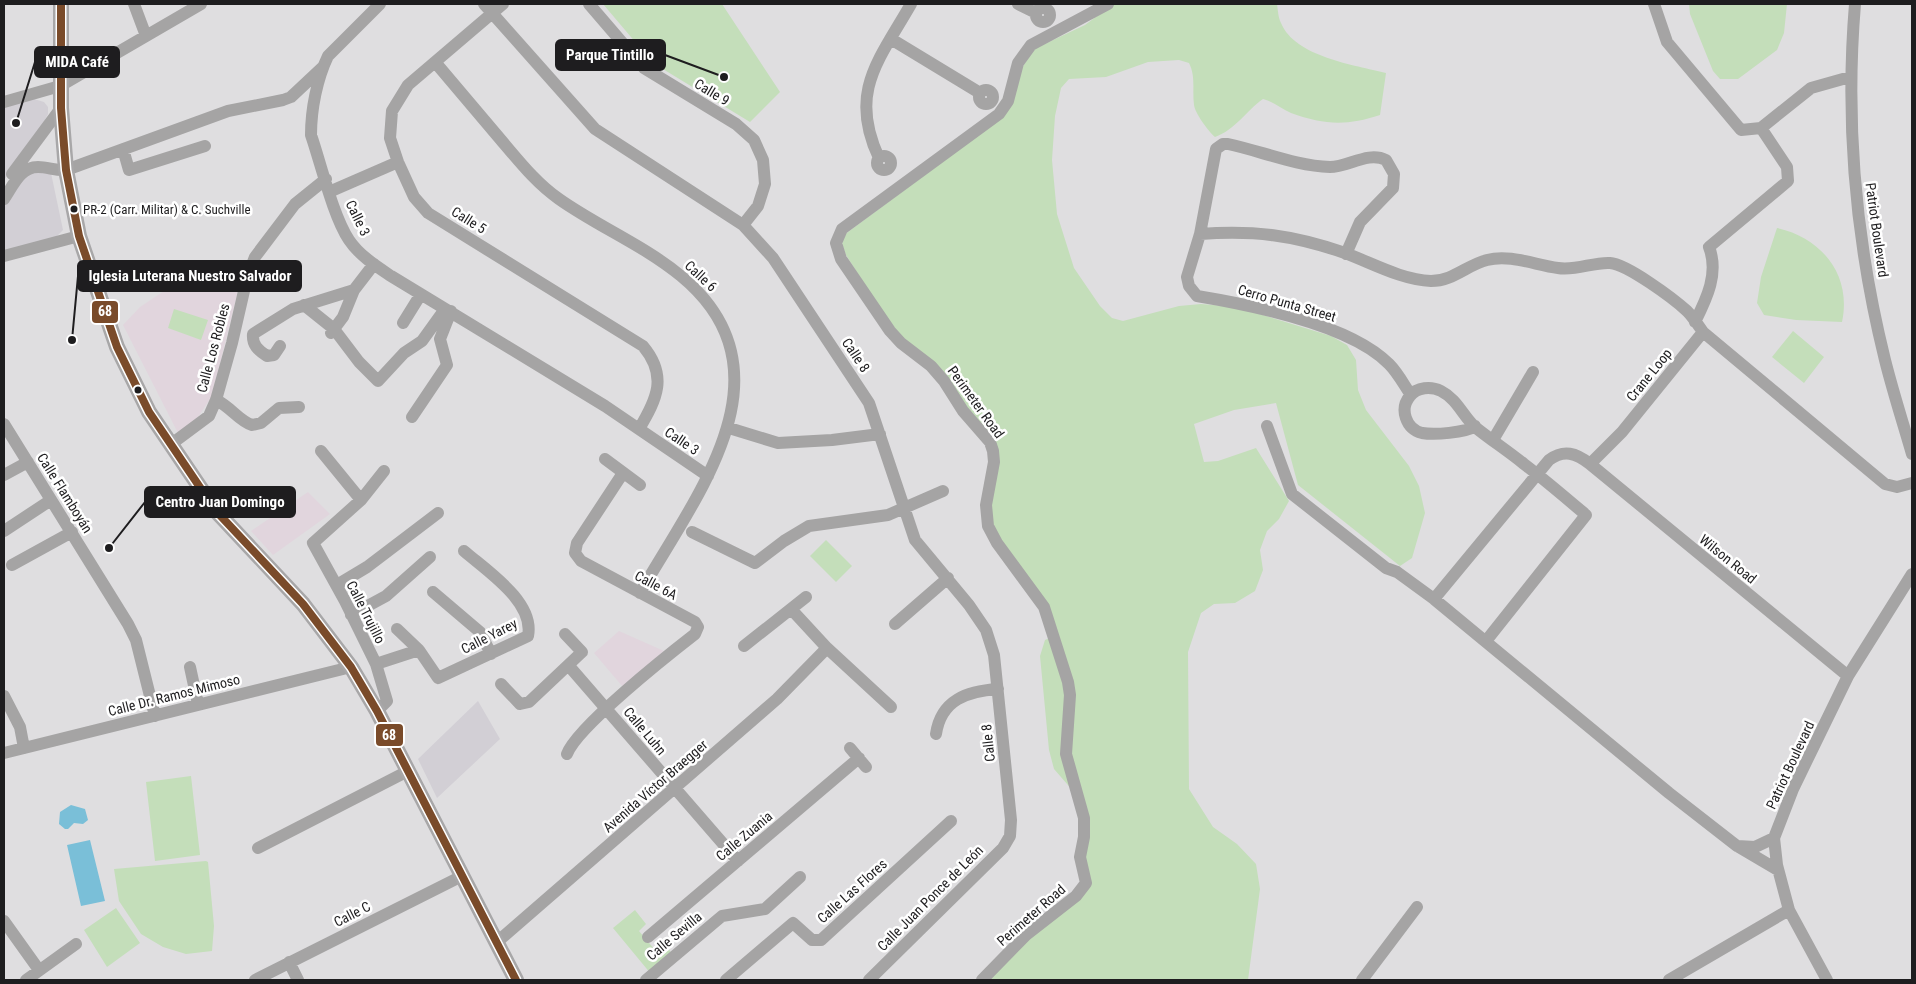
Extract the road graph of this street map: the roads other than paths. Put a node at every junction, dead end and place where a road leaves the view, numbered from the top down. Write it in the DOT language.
graph roads {
  1 [pos="60,4"];
  2 [pos="134,4"];
  3 [pos="201,4"];
  4 [pos="380,4"];
  5 [pos="589,4"];
  6 [pos="911,4"];
  7 [pos="1018,4"];
  8 [pos="1108,4"];
  9 [pos="1654,4"];
  10 [pos="1855,4"];
  11 [pos="494,7"];
  12 [pos="1036,13"];
  13 [pos="146,36"];
  14 [pos="891,39"];
  15 [pos="435,62"];
  16 [pos="323,67"];
  17 [pos="1850,77"];
  18 [pos="60,86"];
  19 [pos="980,93"];
  20 [pos="4,102"];
  21 [pos="61,108"];
  22 [pos="1761,128"];
  23 [pos="206,146"];
  24 [pos="123,149"];
  25 [pos="879,158"];
  26 [pos="398,162"];
  27 [pos="66,170"];
  28 [pos="326,179"];
  29 [pos="4,184"];
  30 [pos="329,192"];
  31 [pos="4,198"];
  32 [pos="743,225"];
  33 [pos="1200,234"];
  34 [pos="80,236"];
  35 [pos="1346,254"];
  36 [pos="4,256"];
  37 [pos="374,264"];
  38 [pos="354,290"];
  39 [pos="421,294"];
  40 [pos="304,304"];
  41 [pos="448,310"];
  42 [pos="403,323"];
  43 [pos="1699,327"];
  44 [pos="333,331"];
  45 [pos="280,346"];
  46 [pos="1533,372"];
  47 [pos="1410,395"];
  48 [pos="216,400"];
  49 [pos="298,407"];
  50 [pos="412,417"];
  51 [pos="4,424"];
  52 [pos="1268,426"];
  53 [pos="1474,426"];
  54 [pos="729,428"];
  55 [pos="639,429"];
  56 [pos="880,434"];
  57 [pos="1494,440"];
  58 [pos="170,445"];
  59 [pos="321,451"];
  60 [pos="1912,454"];
  61 [pos="605,460"];
  62 [pos="28,462"];
  63 [pos="1590,464"];
  64 [pos="384,471"];
  65 [pos="623,473"];
  66 [pos="1536,473"];
  67 [pos="4,476"];
  68 [pos="708,476"];
  69 [pos="1912,483"];
  70 [pos="640,485"];
  71 [pos="943,491"];
  72 [pos="51,500"];
  73 [pos="361,500"];
  74 [pos="904,509"];
  75 [pos="438,513"];
  76 [pos="4,531"];
  77 [pos="72,532"];
  78 [pos="692,532"];
  79 [pos="464,552"];
  80 [pos="430,557"];
  81 [pos="12,564"];
  82 [pos="1912,574"];
  83 [pos="948,578"];
  84 [pos="337,586"];
  85 [pos="433,592"];
  86 [pos="640,594"];
  87 [pos="806,597"];
  88 [pos="1434,599"];
  89 [pos="791,609"];
  90 [pos="351,615"];
  91 [pos="895,624"];
  92 [pos="397,629"];
  93 [pos="565,634"];
  94 [pos="1486,642"];
  95 [pos="744,646"];
  96 [pos="827,648"];
  97 [pos="419,650"];
  98 [pos="491,654"];
  99 [pos="376,664"];
  100 [pos="569,666"];
  101 [pos="351,667"];
  102 [pos="190,668"];
  103 [pos="1848,676"];
  104 [pos="501,684"];
  105 [pos="998,688"];
  106 [pos="4,696"];
  107 [pos="198,704"];
  108 [pos="891,707"];
  109 [pos="607,709"];
  110 [pos="377,712"];
  111 [pos="155,716"];
  112 [pos="936,734"];
  113 [pos="24,748"];
  114 [pos="850,748"];
  115 [pos="4,753"];
  116 [pos="567,754"];
  117 [pos="408,771"];
  118 [pos="675,789"];
  119 [pos="951,822"];
  120 [pos="1010,836"];
  121 [pos="1774,838"];
  122 [pos="1737,846"];
  123 [pos="258,848"];
  124 [pos="738,861"];
  125 [pos="1778,871"];
  126 [pos="462,876"];
  127 [pos="800,877"];
  128 [pos="1417,907"];
  129 [pos="1790,910"];
  130 [pos="4,921"];
  131 [pos="648,937"];
  132 [pos="497,942"];
  133 [pos="76,944"];
  134 [pos="289,962"];
  135 [pos="39,970"];
  136 [pos="26,980"];
  137 [pos="255,980"];
  138 [pos="298,980"];
  139 [pos="516,980"];
  140 [pos="646,980"];
  141 [pos="726,980"];
  142 [pos="869,980"];
  143 [pos="982,980"];
  144 [pos="1362,980"];
  145 [pos="1669,980"];
  146 [pos="1827,980"];
  1 -- 18 [label="main road"];
  2 -- 13 [label="street"];
  3 -- 13 [label="street"];
  4 -- 16 [label="street"];
  5 -- 32 [label="street, Calle 9"];
  6 -- 14 [label="street"];
  7 -- 12 [label="street"];
  8 -- 143 [label="street, Perimeter Road"];
  9 -- 22 [label="street"];
  10 -- 17 [label="street, Patriot Boulevard"];
  11 -- 15 [label="street, Calle 5"];
  11 -- 32 [label="street, Calle 8"];
  13 -- 18 [label="street"];
  14 -- 19 [label="street"];
  14 -- 25 [label="street"];
  15 -- 26 [label="street, Calle 5"];
  15 -- 54 [label="street, Calle 6"];
  16 -- 24 [label="street"];
  16 -- 28 [label="street, Calle 3"];
  17 -- 22 [label="street"];
  17 -- 60 [label="street, Patriot Boulevard"];
  18 -- 20 [label="street"];
  18 -- 21 [label="main road"];
  21 -- 27 [label="main road"];
  21 -- 29 [label="street"];
  22 -- 43 [label="street, Crane Loop"];
  23 -- 24 [label="street"];
  24 -- 27 [label="street"];
  26 -- 30 [label="street"];
  26 -- 55 [label="street, Calle 5"];
  27 -- 31 [label="street"];
  27 -- 34 [label="main road"];
  28 -- 30 [label="street, Calle 3"];
  28 -- 48 [label="street, Calle Los Robles"];
  30 -- 37 [label="street, Calle 3"];
  32 -- 56 [label="street, Calle 8"];
  33 -- 35 [label="street"];
  33 -- 35 [label="street, Cerro Punta Street"];
  33 -- 47 [label="street, Cerro Punta Street"];
  34 -- 36 [label="street"];
  34 -- 58 [label="main road"];
  35 -- 43 [label="street"];
  37 -- 38 [label="street"];
  37 -- 39 [label="street, Calle 3"];
  38 -- 40 [label="street"];
  38 -- 44 [label="street"];
  39 -- 41 [label="street, Calle 3"];
  39 -- 42 [label="street"];
  40 -- 44 [label="street"];
  40 -- 45 [label="street"];
  41 -- 44 [label="street"];
  41 -- 50 [label="street"];
  41 -- 55 [label="street, Calle 3"];
  43 -- 63 [label="street, Crane Loop"];
  43 -- 69 [label="street"];
  46 -- 57 [label="street"];
  47 -- 53 [label="street"];
  47 -- 53 [label="street"];
  48 -- 49 [label="street"];
  48 -- 58 [label="street, Calle Los Robles"];
  51 -- 62 [label="street, Calle Flamboyán"];
  52 -- 88 [label="street"];
  53 -- 57 [label="street"];
  54 -- 56 [label="street"];
  54 -- 68 [label="street, Calle 6"];
  55 -- 68 [label="street, Calle 3"];
  56 -- 74 [label="street, Calle 8"];
  57 -- 66 [label="street"];
  58 -- 101 [label="main road"];
  59 -- 73 [label="street"];
  61 -- 65 [label="street"];
  62 -- 67 [label="street"];
  62 -- 72 [label="street, Calle Flamboyán"];
  63 -- 66 [label="street"];
  63 -- 103 [label="street, Wilson Road"];
  64 -- 73 [label="street"];
  65 -- 70 [label="street"];
  65 -- 86 [label="street, Calle 6A"];
  66 -- 88 [label="street"];
  66 -- 94 [label="street"];
  68 -- 86 [label="street, Calle 6"];
  71 -- 74 [label="street"];
  72 -- 76 [label="street"];
  72 -- 77 [label="street, Calle Flamboyán"];
  73 -- 84 [label="street, Calle Trujillo"];
  74 -- 78 [label="street"];
  74 -- 83 [label="street, Calle 8"];
  75 -- 84 [label="street"];
  77 -- 81 [label="street"];
  77 -- 111 [label="street, Calle Flamboyán"];
  79 -- 98 [label="street, Calle Yarey"];
  80 -- 90 [label="street"];
  82 -- 103 [label="street, Patriot Boulevard"];
  83 -- 91 [label="street"];
  83 -- 105 [label="street, Calle 8"];
  84 -- 90 [label="street, Calle Trujillo"];
  85 -- 98 [label="street"];
  86 -- 109 [label="street, Calle 6A"];
  87 -- 89 [label="street"];
  88 -- 94 [label="street"];
  89 -- 95 [label="street"];
  89 -- 96 [label="street"];
  90 -- 99 [label="street, Calle Trujillo"];
  92 -- 97 [label="street"];
  93 -- 100 [label="street"];
  94 -- 122 [label="street"];
  96 -- 108 [label="street"];
  96 -- 118 [label="street, Avenida Víctor Braegger"];
  97 -- 98 [label="street, Calle Yarey"];
  97 -- 99 [label="street"];
  99 -- 110 [label="street, Calle Trujillo"];
  100 -- 104 [label="street"];
  100 -- 109 [label="street, Calle Luhn"];
  101 -- 107 [label="street, Calle Dr. Ramos Mimoso"];
  101 -- 110 [label="main road"];
  102 -- 107 [label="street"];
  103 -- 121 [label="street, Patriot Boulevard"];
  105 -- 112 [label="street"];
  105 -- 120 [label="street, Calle 8"];
  106 -- 113 [label="street"];
  107 -- 111 [label="street, Calle Dr. Ramos Mimoso"];
  109 -- 116 [label="street"];
  109 -- 118 [label="street, Calle Luhn"];
  110 -- 117 [label="main road"];
  111 -- 113 [label="street, Calle Dr. Ramos Mimoso"];
  113 -- 115 [label="street, Calle Dr. Ramos Mimoso"];
  114 -- 124 [label="street, Calle Zuania"];
  117 -- 123 [label="street"];
  117 -- 126 [label="main road"];
  118 -- 124 [label="street, Calle Luhn"];
  118 -- 132 [label="street, Avenida Víctor Braegger"];
  119 -- 141 [label="street, Calle Las Flores"];
  120 -- 142 [label="street, Calle Juan Ponce de León"];
  121 -- 122 [label="street"];
  121 -- 125 [label="street, Patriot Boulevard"];
  122 -- 125 [label="street"];
  124 -- 131 [label="street, Calle Zuania"];
  125 -- 129 [label="street, Patriot Boulevard"];
  126 -- 132 [label="main road"];
  126 -- 134 [label="street, Calle C"];
  127 -- 140 [label="street, Calle Sevilla"];
  128 -- 144 [label="street"];
  129 -- 145 [label="street"];
  129 -- 146 [label="street, Patriot Boulevard"];
  130 -- 135 [label="street"];
  132 -- 139 [label="main road"];
  133 -- 135 [label="street"];
  134 -- 137 [label="street, Calle C"];
  134 -- 138 [label="street"];
  135 -- 136 [label="street"];
}
